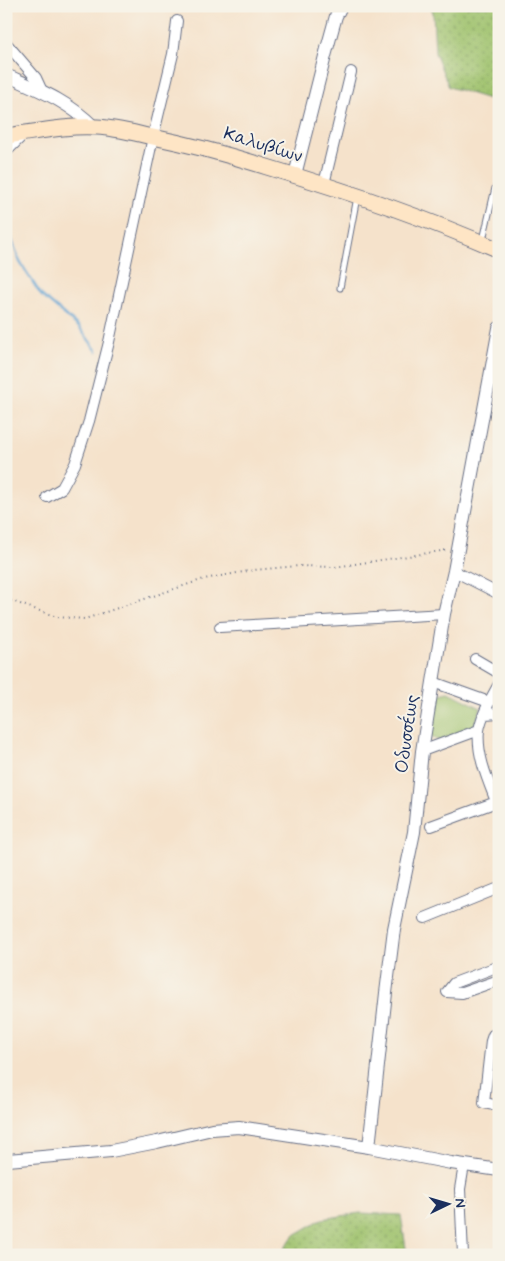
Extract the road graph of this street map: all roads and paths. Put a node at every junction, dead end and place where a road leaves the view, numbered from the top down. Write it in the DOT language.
graph roads {
  1 [pos="341,6"];
  2 [pos="177,21"];
  3 [pos="6,43"];
  4 [pos="351,72"];
  5 [pos="6,75"];
  6 [pos="42,92"];
  7 [pos="94,127"];
  8 [pos="25,133"];
  9 [pos="6,136"];
  10 [pos="153,137"];
  11 [pos="6,152"];
  12 [pos="295,175"];
  13 [pos="324,184"];
  14 [pos="496,188"];
  15 [pos="357,194"];
  16 [pos="482,243"];
  17 [pos="499,250"];
  18 [pos="340,288"];
  19 [pos="499,328"];
  20 [pos="47,497"];
  21 [pos="458,549"];
  22 [pos="454,571"];
  23 [pos="499,594"];
  24 [pos="6,599"];
  25 [pos="444,614"];
  26 [pos="220,626"];
  27 [pos="475,659"];
  28 [pos="499,673"];
  29 [pos="433,682"];
  30 [pos="499,684"];
  31 [pos="489,702"];
  32 [pos="499,713"];
  33 [pos="485,714"];
  34 [pos="480,730"];
  35 [pos="422,751"];
  36 [pos="498,804"];
  37 [pos="431,826"];
  38 [pos="499,888"];
  39 [pos="425,918"];
  40 [pos="499,966"];
  41 [pos="499,980"];
  42 [pos="499,1034"];
  43 [pos="499,1106"];
  44 [pos="369,1147"];
  45 [pos="7,1161"];
  46 [pos="464,1165"];
  47 [pos="499,1170"];
  48 [pos="463,1255"];
  1 -- 12 [label="street"];
  2 -- 10 [label="street"];
  3 -- 6 [label="street"];
  4 -- 13 [label="street"];
  5 -- 6 [label="street"];
  6 -- 7 [label="street"];
  7 -- 8 [label="main road, Καλυβίων"];
  7 -- 10 [label="main road, Καλυβίων"];
  8 -- 9 [label="main road, Καλυβίων"];
  8 -- 11 [label="street"];
  10 -- 12 [label="main road, Καλυβίων"];
  10 -- 20 [label="street"];
  12 -- 13 [label="main road, Καλυβίων"];
  13 -- 15 [label="main road, Καλυβίων"];
  14 -- 16 [label="lane"];
  15 -- 16 [label="main road, Καλυβίων"];
  15 -- 18 [label="lane"];
  16 -- 17 [label="main road, Καλυβίων"];
  19 -- 21 [label="street, Οδυσσέως"];
  21 -- 22 [label="street, Οδυσσέως"];
  21 -- 24 [label="path"];
  22 -- 23 [label="street"];
  22 -- 25 [label="street, Οδυσσέως"];
  25 -- 26 [label="street"];
  25 -- 29 [label="street, Οδυσσέως"];
  27 -- 28 [label="street"];
  29 -- 31 [label="street"];
  29 -- 35 [label="street, Οδυσσέως"];
  30 -- 31 [label="street"];
  31 -- 33 [label="street"];
  32 -- 33 [label="street"];
  33 -- 34 [label="street"];
  34 -- 35 [label="street"];
  34 -- 36 [label="street"];
  35 -- 44 [label="street, Οδυσσέως"];
  36 -- 37 [label="street"];
  38 -- 39 [label="street"];
  40 -- 41 [label="street"];
  42 -- 43 [label="street"];
  44 -- 45 [label="street"];
  44 -- 46 [label="street"];
  46 -- 47 [label="street"];
  46 -- 48 [label="street"];
}
